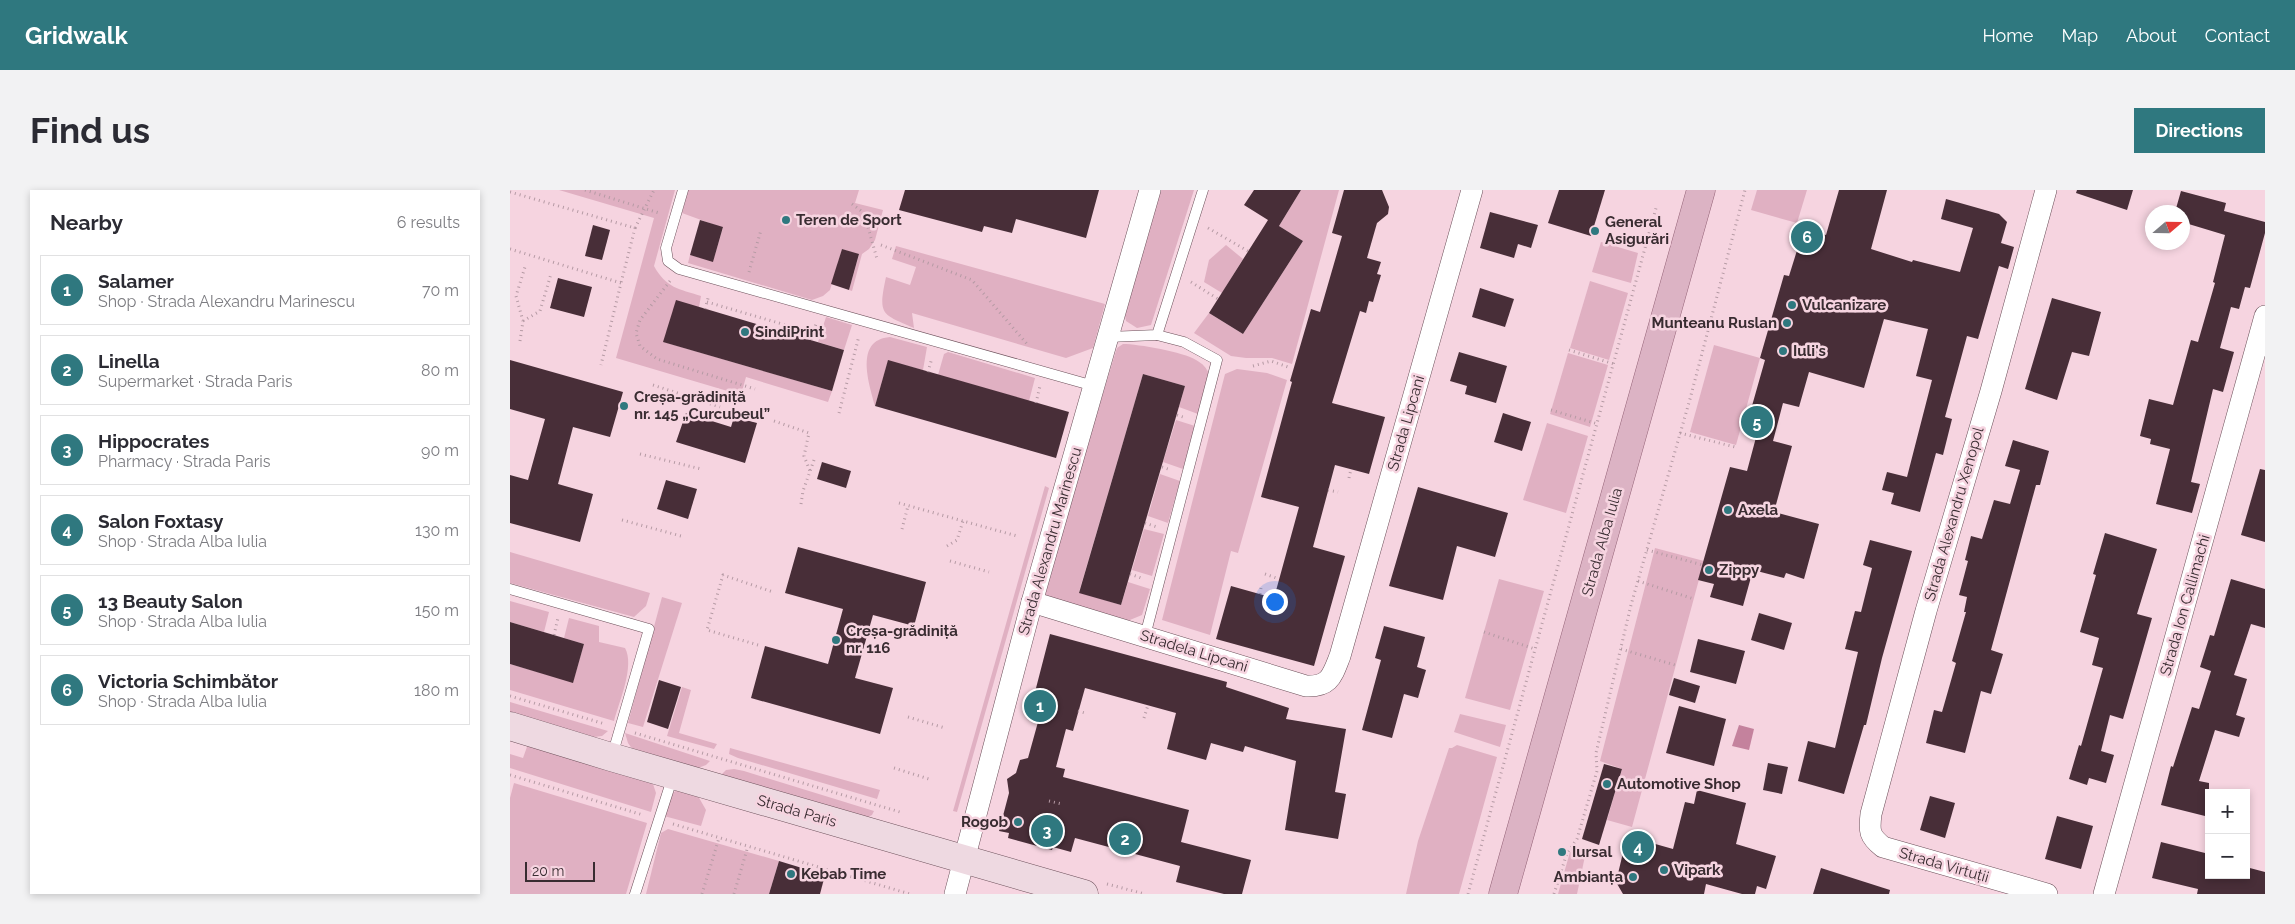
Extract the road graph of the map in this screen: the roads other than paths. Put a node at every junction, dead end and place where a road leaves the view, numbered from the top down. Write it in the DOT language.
graph roads {
  1 [pos="683,190"];
  2 [pos="1150,190"];
  3 [pos="1202,190"];
  4 [pos="1472,190"];
  5 [pos="1701,190"];
  6 [pos="2046,190"];
  7 [pos="2265,316"];
  8 [pos="1157,336"];
  9 [pos="1108,337"];
  10 [pos="1094,386"];
  11 [pos="510,589"];
  12 [pos="1032,602"];
  13 [pos="1145,636"];
  14 [pos="1340,656"];
  15 [pos="510,726"];
  16 [pos="611,757"];
  17 [pos="673,775"];
  18 [pos="1873,839"];
  19 [pos="964,860"];
  20 [pos="635,894"];
  21 [pos="955,894"];
  22 [pos="1084,894"];
  23 [pos="1503,894"];
  24 [pos="2047,894"];
  25 [pos="2104,894"];
  1 -- 10 [label="lane"];
  2 -- 9 [label="street, Strada Alexandru Marinescu"];
  3 -- 8 [label="lane"];
  4 -- 14 [label="street, Strada Lipcani"];
  5 -- 23 [label="main road, Strada Alba Iulia"];
  6 -- 18 [label="street, Strada Alexandru Xenopol"];
  7 -- 25 [label="street, Strada Ion Callimachi"];
  8 -- 9 [label="lane"];
  8 -- 13 [label="lane"];
  9 -- 10 [label="street, Strada Alexandru Marinescu"];
  10 -- 12 [label="street, Strada Alexandru Marinescu"];
  11 -- 16 [label="lane"];
  12 -- 13 [label="street, Stradela Lipcani"];
  12 -- 19 [label="street, Strada Alexandru Marinescu"];
  13 -- 14 [label="street, Stradela Lipcani"];
  15 -- 16 [label="street, Strada Paris"];
  16 -- 17 [label="street, Strada Paris"];
  17 -- 19 [label="street, Strada Paris"];
  17 -- 20 [label="lane"];
  18 -- 24 [label="street, Strada Virtuții"];
  19 -- 21 [label="street, Strada Alexandru Marinescu"];
  19 -- 22 [label="street, Strada Paris"];
}
